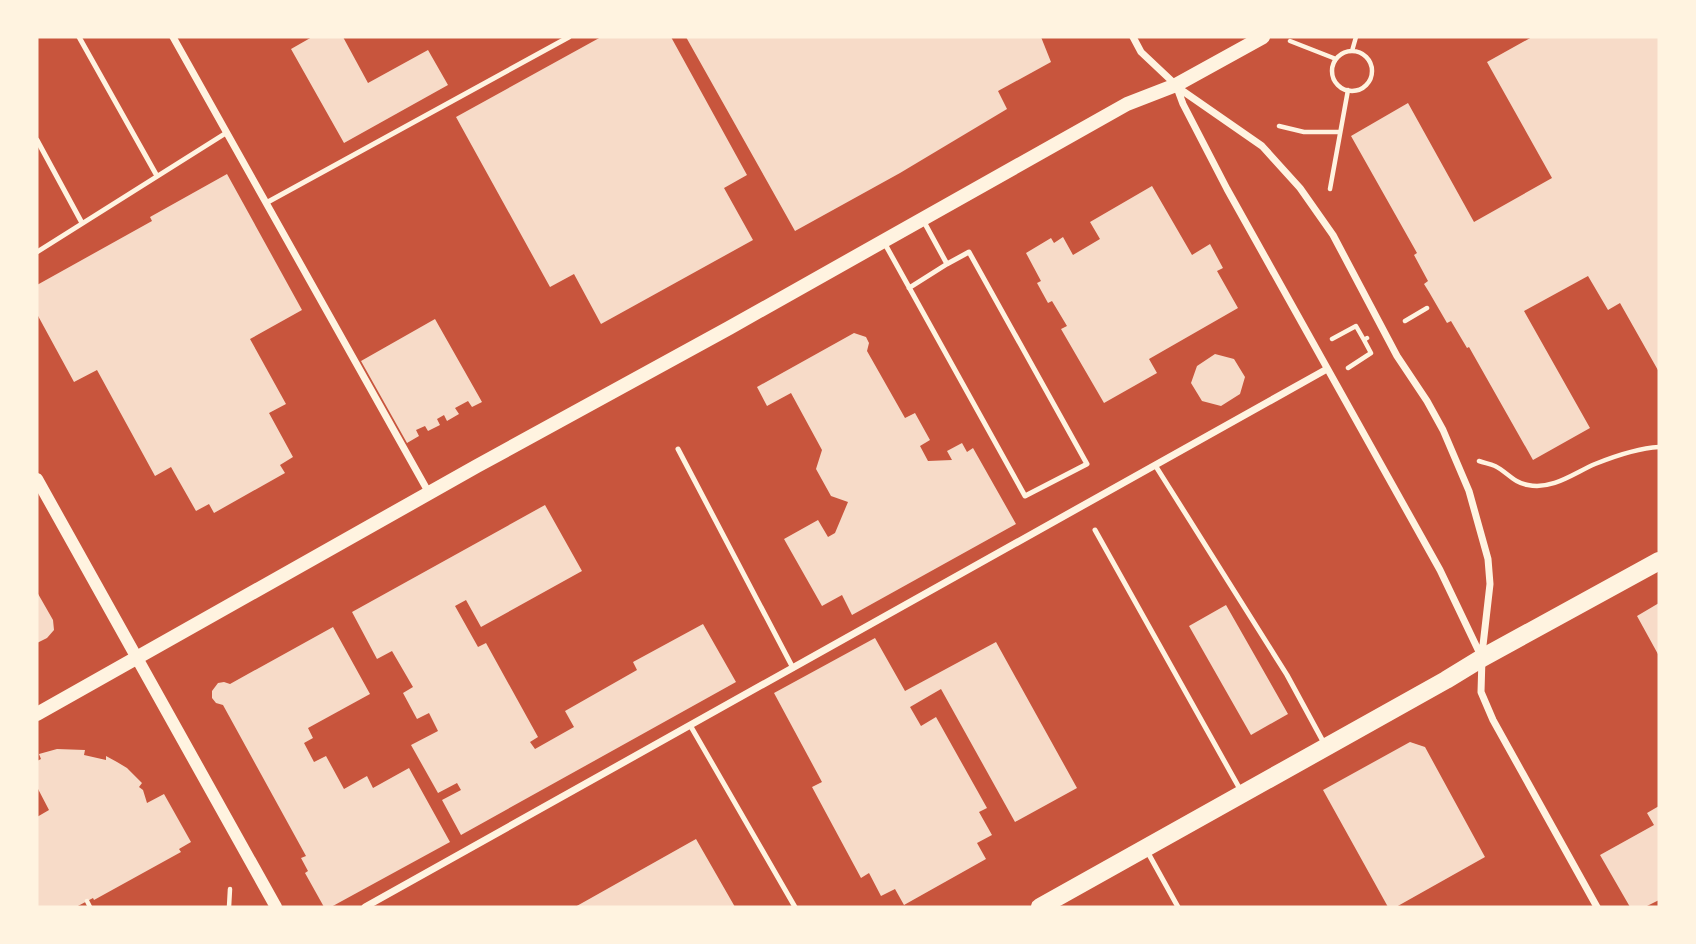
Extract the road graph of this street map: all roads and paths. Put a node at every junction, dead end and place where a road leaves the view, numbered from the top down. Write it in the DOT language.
graph roads {
  1 [pos="79,37"];
  2 [pos="173,37"];
  3 [pos="569,37"];
  4 [pos="1133,37"];
  5 [pos="1263,37"];
  6 [pos="1356,37"];
  7 [pos="1290,41"];
  8 [pos="1352,51"];
  9 [pos="1336,59"];
  10 [pos="1176,85"];
  11 [pos="1348,90"];
  12 [pos="1279,126"];
  13 [pos="1339,132"];
  14 [pos="226,133"];
  15 [pos="37,140"];
  16 [pos="157,176"];
  17 [pos="1330,189"];
  18 [pos="265,203"];
  19 [pos="922,219"];
  20 [pos="82,223"];
  21 [pos="883,241"];
  22 [pos="37,252"];
  23 [pos="947,264"];
  24 [pos="909,288"];
  25 [pos="1427,308"];
  26 [pos="1405,321"];
  27 [pos="1337,336"];
  28 [pos="1364,340"];
  29 [pos="1361,360"];
  30 [pos="1354,364"];
  31 [pos="1327,369"];
  32 [pos="1659,447"];
  33 [pos="678,449"];
  34 [pos="1479,461"];
  35 [pos="1155,465"];
  36 [pos="37,479"];
  37 [pos="429,493"];
  38 [pos="1095,530"];
  39 [pos="1659,561"];
  40 [pos="137,658"];
  41 [pos="1482,658"];
  42 [pos="793,667"];
  43 [pos="37,714"];
  44 [pos="690,725"];
  45 [pos="1327,747"];
  46 [pos="1243,794"];
  47 [pos="1145,849"];
  48 [pos="230,889"];
  49 [pos="87,901"];
  50 [pos="90,907"];
  51 [pos="229,907"];
  52 [pos="276,907"];
  53 [pos="365,907"];
  54 [pos="795,907"];
  55 [pos="1040,907"];
  56 [pos="1178,907"];
  57 [pos="1597,907"];
  1 -- 16 [label="lane"];
  2 -- 14 [label="street"];
  3 -- 18 [label="lane"];
  4 -- 10 [label="street"];
  5 -- 10 [label="main road"];
  6 -- 8 [label="path"];
  7 -- 9 [label="path"];
  8 -- 9 [label="path"];
  8 -- 11 [label="path"];
  9 -- 11 [label="path"];
  10 -- 19 [label="main road"];
  10 -- 31 [label="street"];
  10 -- 41 [label="street"];
  11 -- 13 [label="path"];
  12 -- 13 [label="path"];
  13 -- 17 [label="path"];
  14 -- 16 [label="lane"];
  14 -- 18 [label="street"];
  15 -- 20 [label="lane"];
  16 -- 20 [label="lane"];
  18 -- 37 [label="street"];
  19 -- 21 [label="main road"];
  19 -- 23 [label="lane"];
  20 -- 22 [label="lane"];
  21 -- 24 [label="lane"];
  21 -- 37 [label="main road"];
  23 -- 24 [label="lane"];
  23 -- 24 [label="lane"];
  25 -- 26 [label="path"];
  27 -- 28 [label="path"];
  29 -- 30 [label="path"];
  31 -- 35 [label="street"];
  31 -- 41 [label="street"];
  32 -- 34 [label="path"];
  33 -- 42 [label="lane"];
  35 -- 42 [label="street"];
  35 -- 45 [label="lane"];
  36 -- 40 [label="street"];
  37 -- 40 [label="main road"];
  38 -- 46 [label="lane"];
  39 -- 41 [label="main road"];
  40 -- 43 [label="main road"];
  40 -- 52 [label="street"];
  41 -- 45 [label="main road"];
  41 -- 57 [label="street"];
  42 -- 44 [label="street"];
  44 -- 53 [label="street"];
  44 -- 54 [label="lane"];
  45 -- 46 [label="main road"];
  46 -- 47 [label="main road"];
  47 -- 55 [label="main road"];
  47 -- 56 [label="lane"];
  48 -- 51 [label="path"];
  49 -- 50 [label="path"];
}
